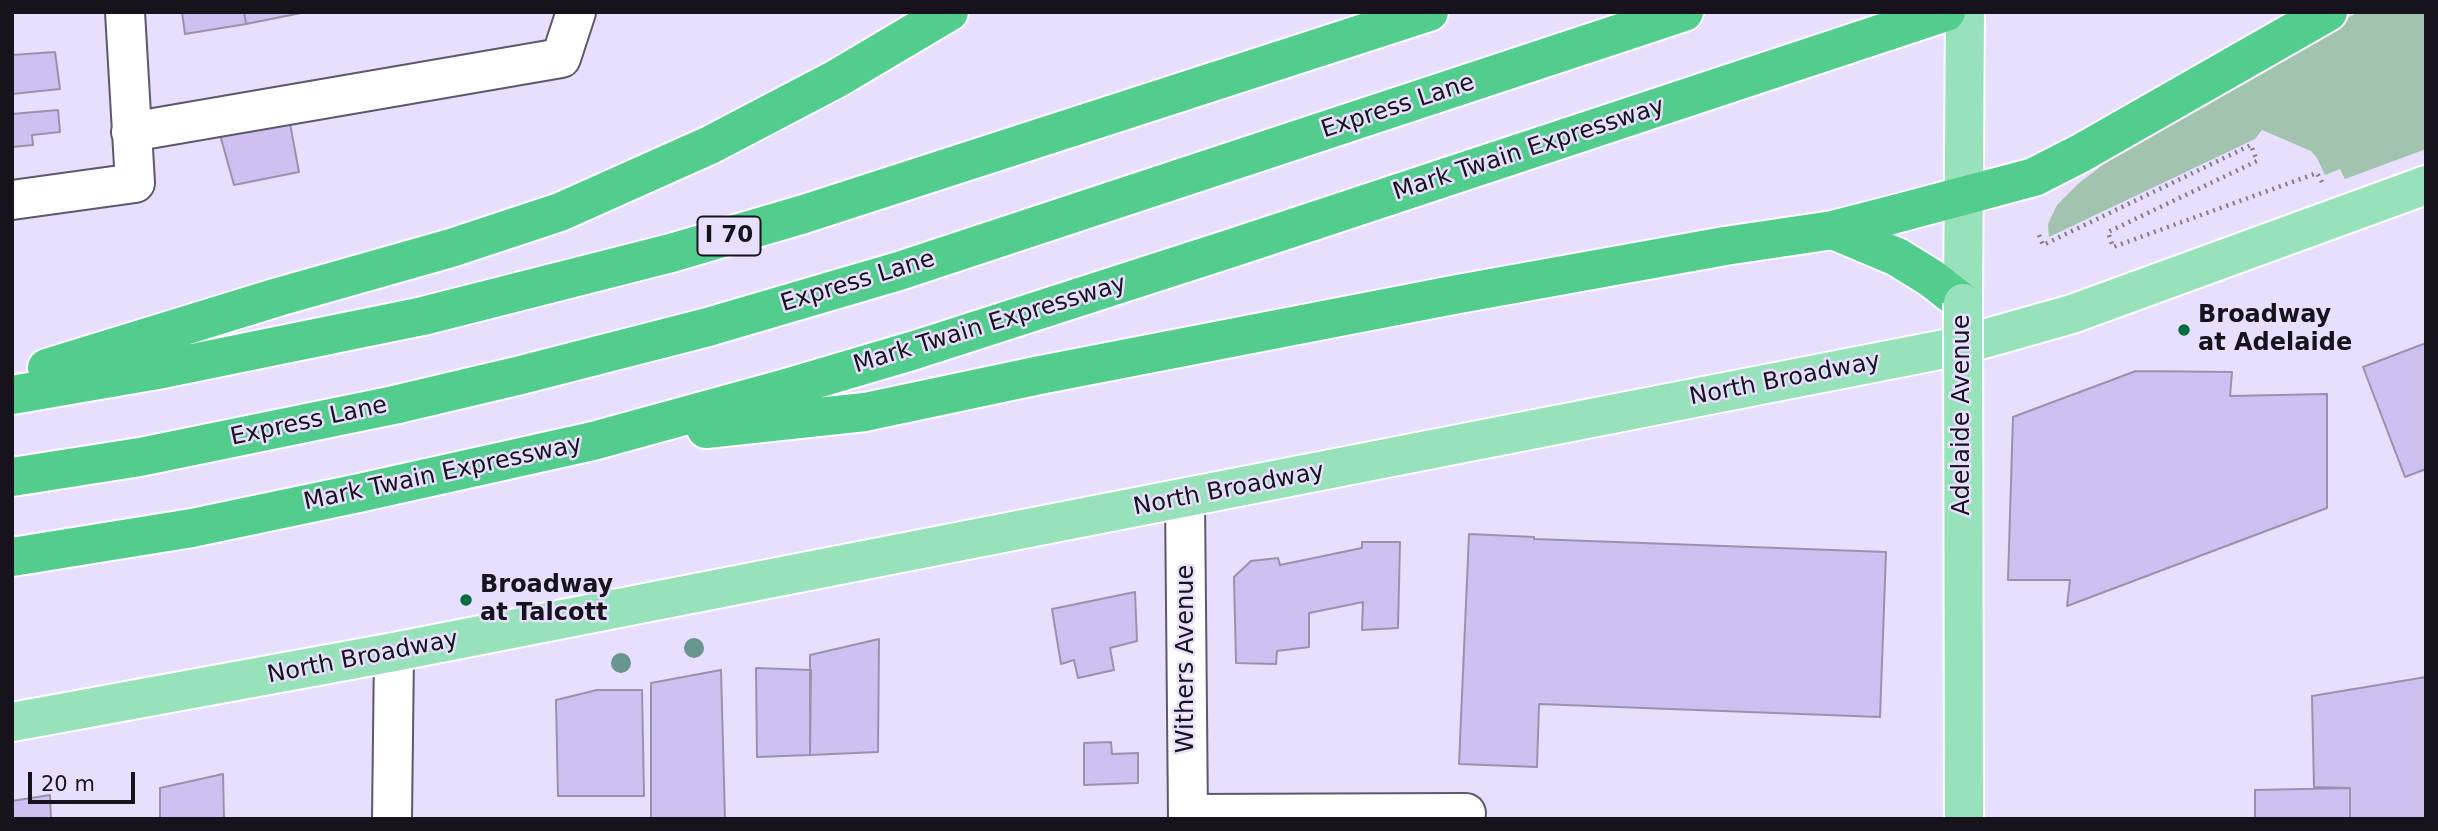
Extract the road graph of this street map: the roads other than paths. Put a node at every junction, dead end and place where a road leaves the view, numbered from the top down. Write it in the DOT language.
graph roads {
  1 [pos="125,12"];
  2 [pos="576,12"];
  3 [pos="949,12"];
  4 [pos="1429,12"];
  5 [pos="1685,12"];
  6 [pos="1946,12"];
  7 [pos="1965,12"];
  8 [pos="2328,12"];
  9 [pos="131,132"];
  10 [pos="2426,185"];
  11 [pos="1965,195"];
  12 [pos="12,200"];
  13 [pos="1833,230"];
  14 [pos="1963,303"];
  15 [pos="1955,347"];
  16 [pos="12,379"];
  17 [pos="12,394"];
  18 [pos="593,441"];
  19 [pos="12,477"];
  20 [pos="1185,499"];
  21 [pos="12,557"];
  22 [pos="394,652"];
  23 [pos="12,722"];
  24 [pos="1466,813"];
  25 [pos="1188,816"];
  26 [pos="392,819"];
  27 [pos="1950,819"];
  28 [pos="1964,819"];
  1 -- 9 [label="street"];
  2 -- 9 [label="street"];
  3 -- 16 [label="highway"];
  4 -- 17 [label="highway, I 70"];
  5 -- 19 [label="highway, Express Lane"];
  6 -- 18 [label="highway, Mark Twain Expressway"];
  7 -- 11 [label="main road, Adelaide Avenue"];
  8 -- 11 [label="highway"];
  9 -- 12 [label="street"];
  10 -- 15 [label="main road, North Broadway"];
  11 -- 13 [label="highway"];
  11 -- 14 [label="main road, Adelaide Avenue"];
  13 -- 14 [label="highway"];
  13 -- 18 [label="highway"];
  14 -- 28 [label="main road, Adelaide Avenue, bridge"];
  15 -- 20 [label="main road, North Broadway"];
  15 -- 27 [label="street, Adelaide Avenue"];
  18 -- 21 [label="highway, Mark Twain Expressway"];
  20 -- 22 [label="main road, North Broadway"];
  20 -- 25 [label="street, Withers Avenue"];
  22 -- 23 [label="main road, North Broadway"];
  22 -- 26 [label="street"];
  24 -- 25 [label="street"];
}
